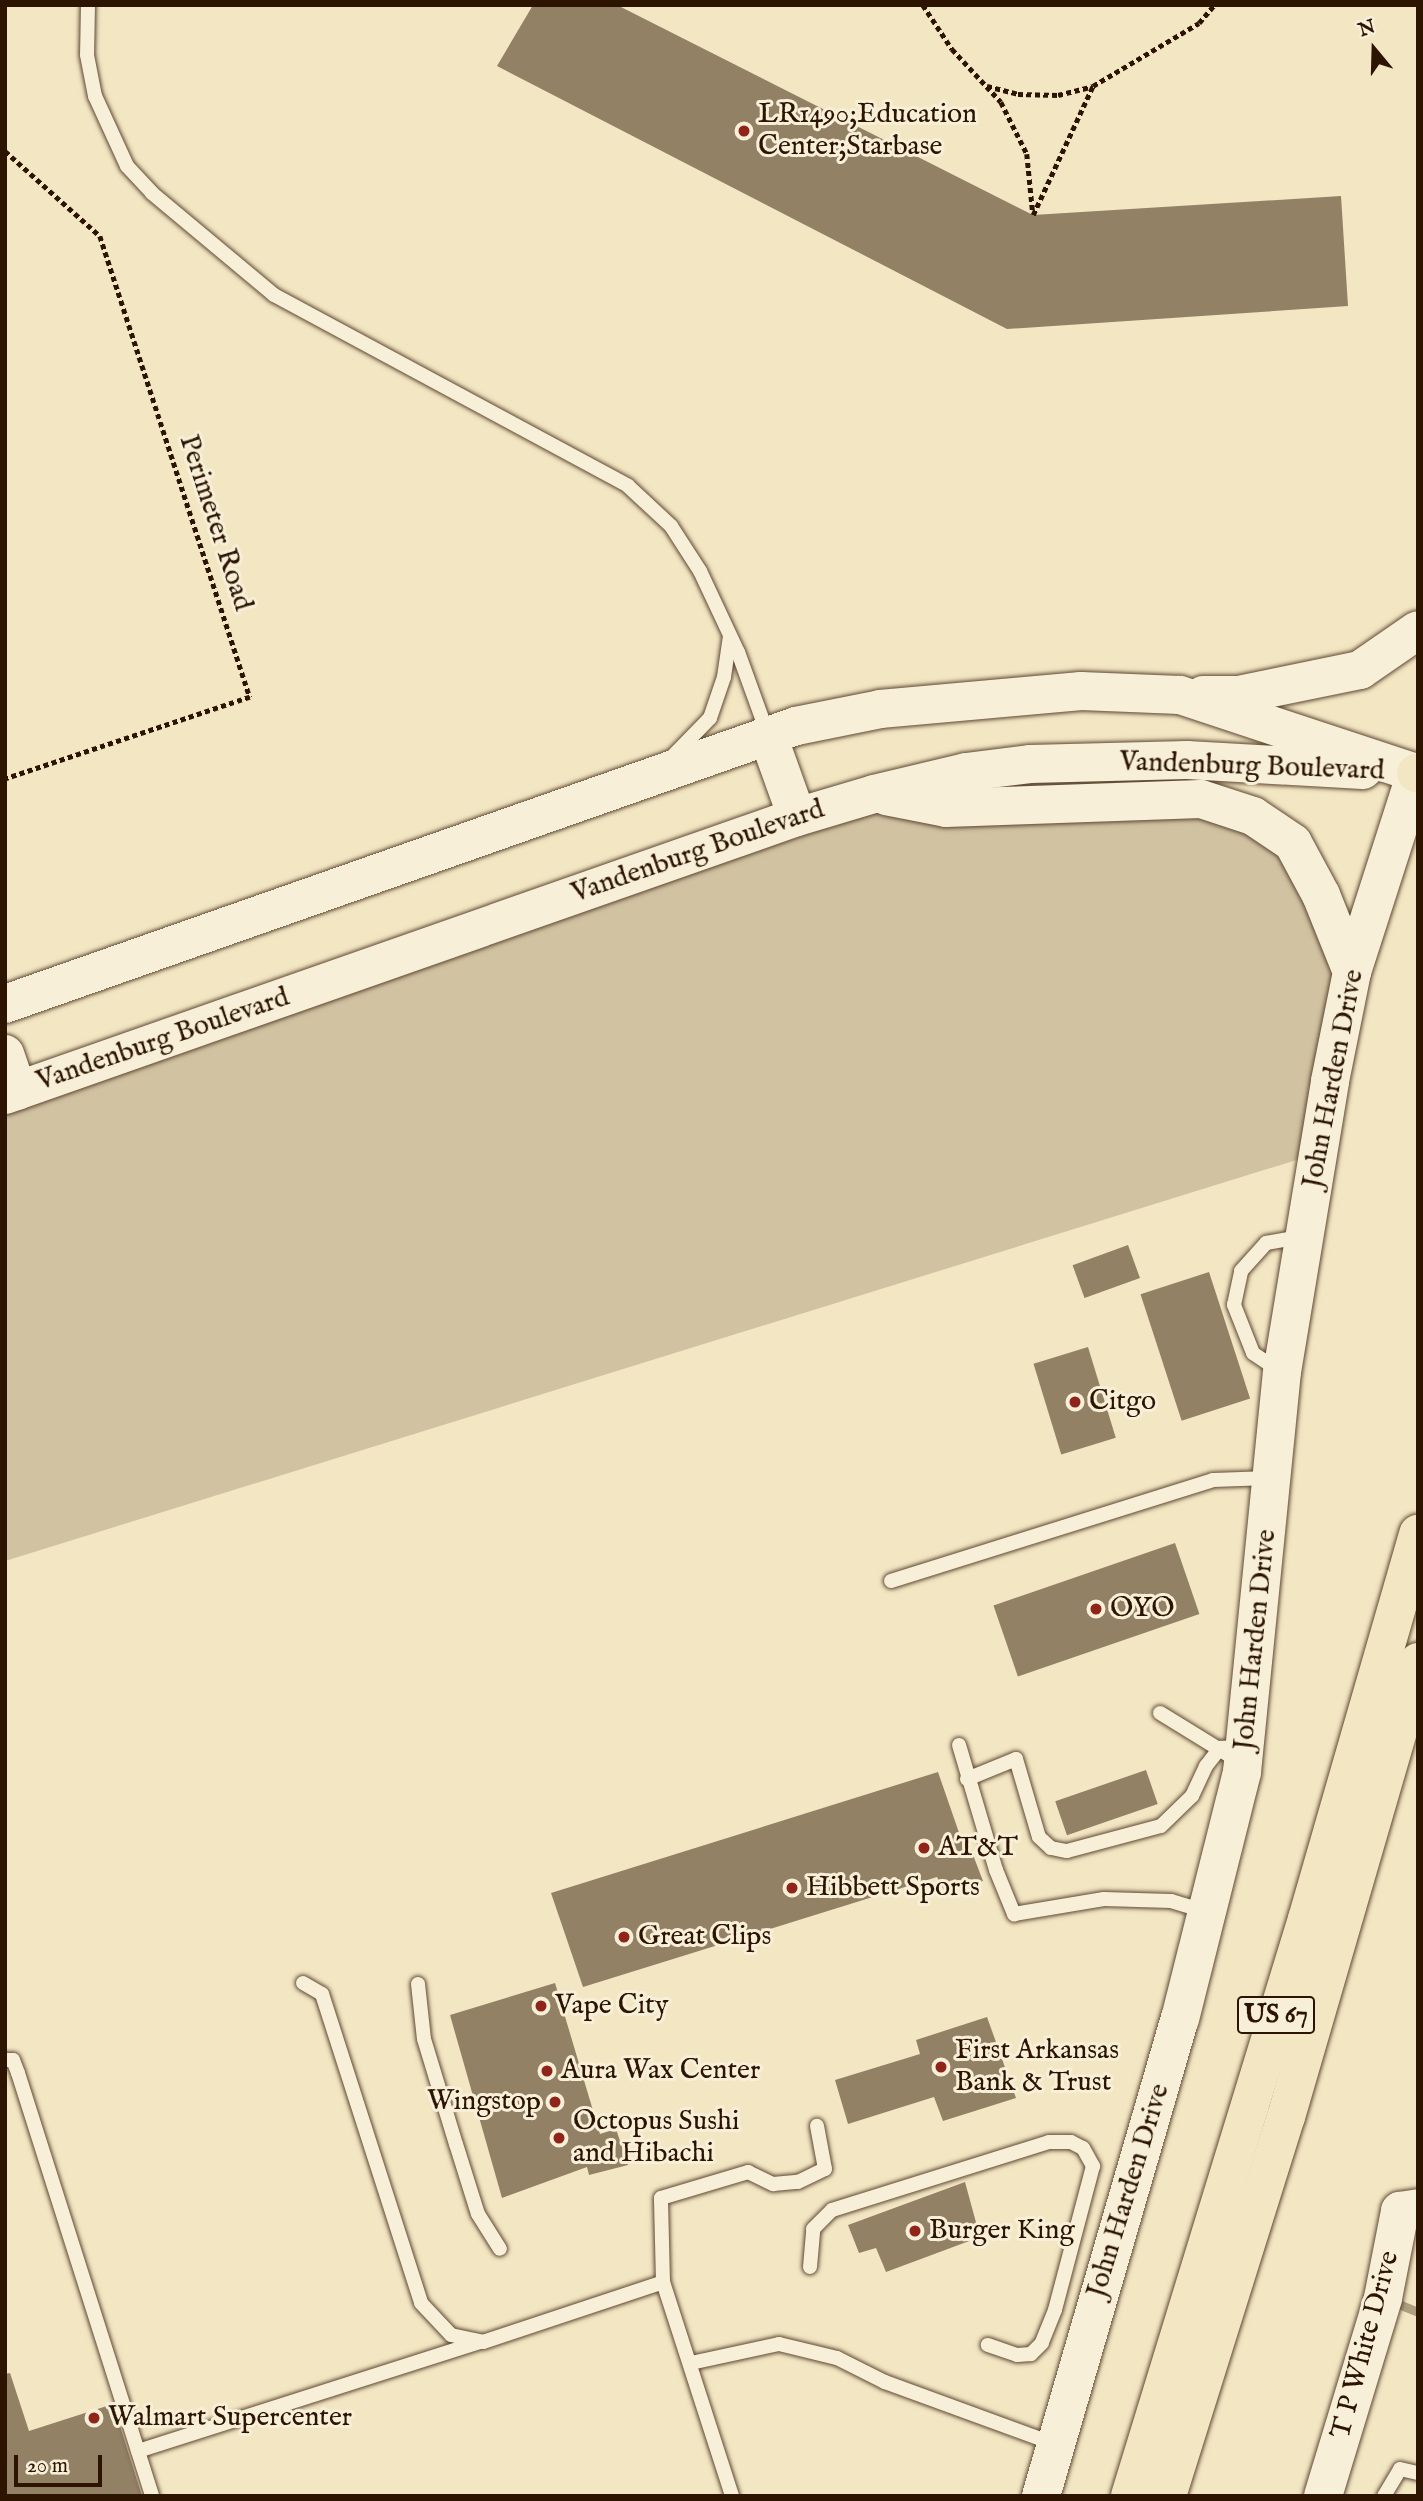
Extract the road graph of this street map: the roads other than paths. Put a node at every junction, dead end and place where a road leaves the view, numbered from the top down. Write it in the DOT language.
graph roads {
  1 [pos="88,5"];
  2 [pos="1418,630"];
  3 [pos="730,636"];
  4 [pos="1180,695"];
  5 [pos="768,736"];
  6 [pos="1417,773"];
  7 [pos="640,780"];
  8 [pos="874,794"];
  9 [pos="796,817"];
  10 [pos="1352,972"];
  11 [pos="5,1004"];
  12 [pos="5,1054"];
  13 [pos="12,1093"];
  14 [pos="1304,1237"];
  15 [pos="1282,1372"];
  16 [pos="1274,1478"];
  17 [pos="1418,1534"];
  18 [pos="891,1581"];
  19 [pos="1418,1662"];
  20 [pos="1160,1713"];
  21 [pos="959,1745"];
  22 [pos="1235,1756"];
  23 [pos="967,1779"];
  24 [pos="1208,1913"];
  25 [pos="303,1983"];
  26 [pos="418,1984"];
  27 [pos="5,2060"];
  28 [pos="817,2126"];
  29 [pos="1418,2208"];
  30 [pos="500,2249"];
  31 [pos="810,2267"];
  32 [pos="663,2281"];
  33 [pos="483,2342"];
  34 [pos="988,2345"];
  35 [pos="691,2363"];
  36 [pos="1054,2444"];
  37 [pos="138,2451"];
  38 [pos="1418,2473"];
  39 [pos="1325,2495"];
  40 [pos="152,2496"];
  41 [pos="732,2496"];
  42 [pos="1041,2496"];
  43 [pos="1130,2496"];
  44 [pos="1167,2496"];
  45 [pos="1384,2496"];
  1 -- 3 [label="lane"];
  2 -- 4 [label="main road"];
  3 -- 5 [label="lane"];
  3 -- 7 [label="lane"];
  4 -- 5 [label="main road, Vandenburg Boulevard"];
  4 -- 6 [label="main road, Vandenburg Boulevard"];
  5 -- 7 [label="main road, Vandenburg Boulevard"];
  5 -- 9 [label="main road"];
  6 -- 8 [label="main road, Vandenburg Boulevard"];
  6 -- 10 [label="main road, John Harden Drive"];
  7 -- 11 [label="main road, Vandenburg Boulevard"];
  8 -- 9 [label="main road, Vandenburg Boulevard"];
  8 -- 10 [label="main road"];
  9 -- 13 [label="main road, Vandenburg Boulevard"];
  10 -- 14 [label="main road, John Harden Drive"];
  12 -- 13 [label="main road"];
  14 -- 15 [label="main road, John Harden Drive"];
  14 -- 15 [label="lane"];
  15 -- 16 [label="main road, John Harden Drive"];
  16 -- 18 [label="lane"];
  16 -- 22 [label="main road, John Harden Drive"];
  17 -- 43 [label="highway, US 67"];
  19 -- 44 [label="highway, US 67"];
  20 -- 22 [label="lane"];
  21 -- 23 [label="lane"];
  22 -- 23 [label="lane"];
  22 -- 24 [label="main road, John Harden Drive"];
  23 -- 24 [label="lane"];
  24 -- 36 [label="main road, John Harden Drive"];
  25 -- 33 [label="lane"];
  26 -- 30 [label="lane"];
  27 -- 37 [label="lane"];
  28 -- 32 [label="lane"];
  29 -- 39 [label="main road, T P White Drive"];
  31 -- 34 [label="lane"];
  32 -- 33 [label="lane"];
  32 -- 35 [label="lane"];
  33 -- 37 [label="lane"];
  35 -- 36 [label="lane"];
  35 -- 41 [label="lane"];
  36 -- 42 [label="main road, John Harden Drive"];
  37 -- 40 [label="lane"];
  38 -- 45 [label="lane"];
}
